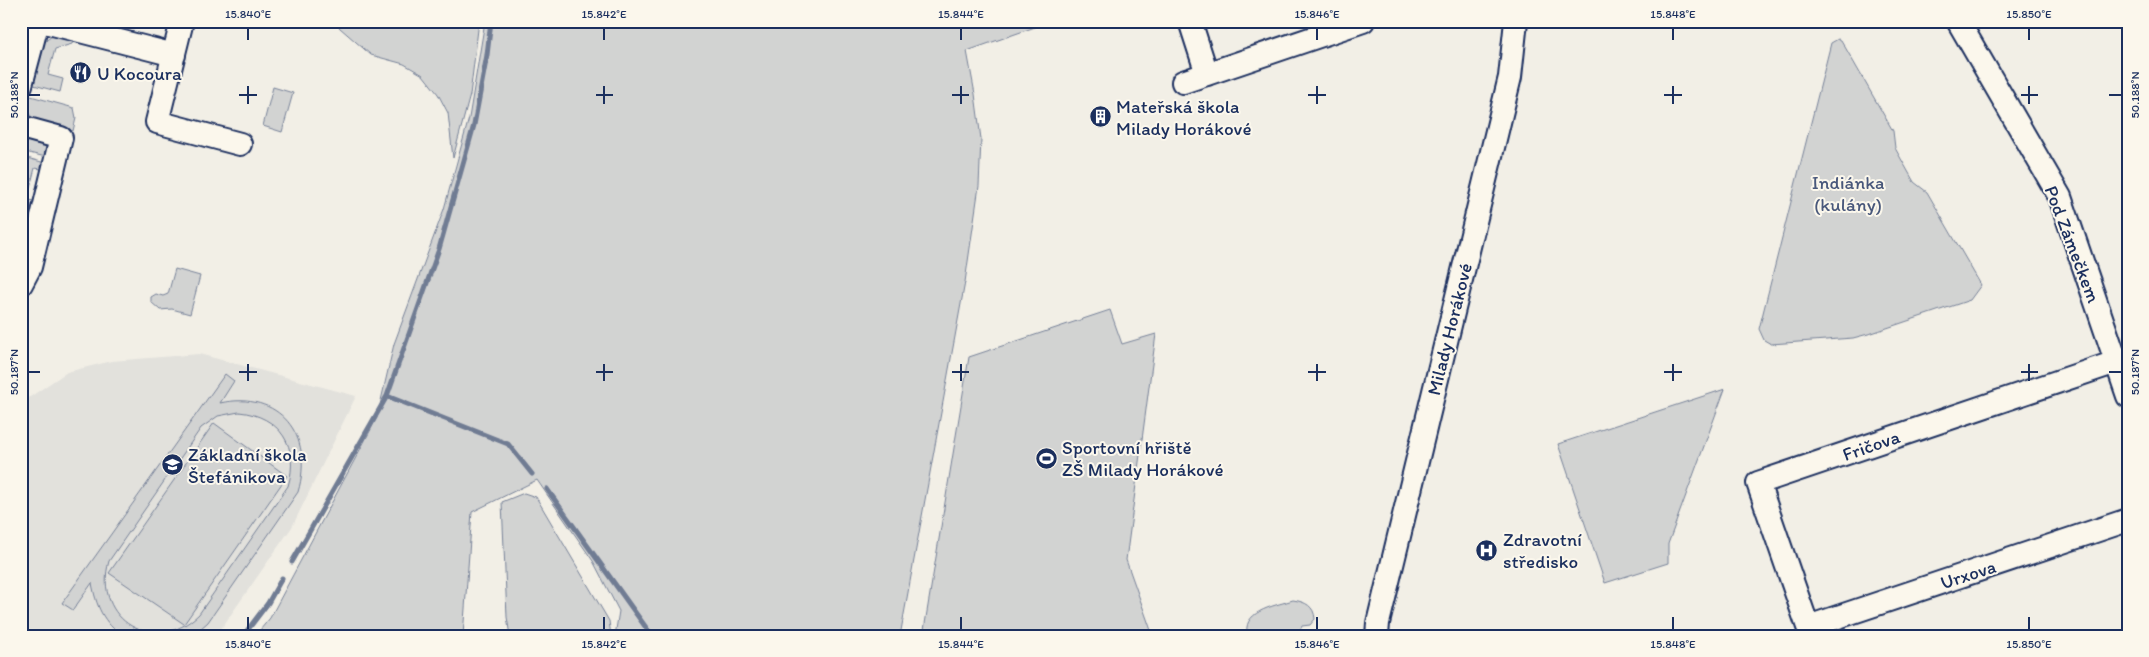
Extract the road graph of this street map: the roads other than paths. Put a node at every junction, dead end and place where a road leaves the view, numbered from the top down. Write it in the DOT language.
graph roads {
  1 [pos="39,21"];
  2 [pos="182,21"];
  3 [pos="1190,21"];
  4 [pos="1363,21"];
  5 [pos="1516,21"];
  6 [pos="1958,21"];
  7 [pos="174,55"];
  8 [pos="1207,74"];
  9 [pos="1182,82"];
  10 [pos="21,85"];
  11 [pos="21,127"];
  12 [pos="240,144"];
  13 [pos="21,284"];
  14 [pos="2122,360"];
  15 [pos="2128,396"];
  16 [pos="2128,520"];
  17 [pos="1808,627"];
  18 [pos="1377,636"];
  1 -- 7 [label="street"];
  1 -- 10 [label="street"];
  2 -- 7 [label="street"];
  3 -- 8 [label="street"];
  4 -- 8 [label="street"];
  5 -- 18 [label="street, Milady Horákové"];
  6 -- 14 [label="street, Pod Zámečkem"];
  7 -- 12 [label="street"];
  8 -- 9 [label="street"];
  11 -- 13 [label="street"];
  14 -- 15 [label="street, Pod Zámečkem"];
  14 -- 17 [label="street, Fričova"];
  16 -- 17 [label="street, Urxova"];
}
